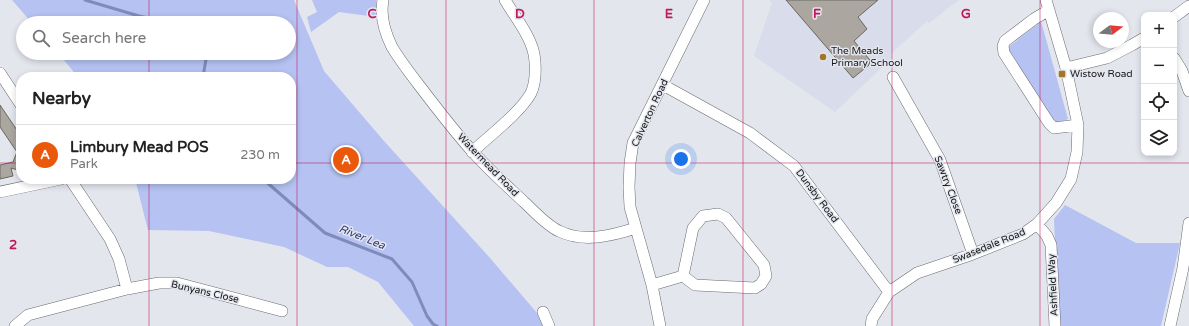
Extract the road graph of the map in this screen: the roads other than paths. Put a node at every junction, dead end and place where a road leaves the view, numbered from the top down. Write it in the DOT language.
graph roads {
  1 [pos="383,0"];
  2 [pos="506,0"];
  3 [pos="704,0"];
  4 [pos="1048,5"];
  5 [pos="1189,6"];
  6 [pos="1177,15"];
  7 [pos="1141,40"];
  8 [pos="1177,63"];
  9 [pos="1066,68"];
  10 [pos="0,74"];
  11 [pos="893,77"];
  12 [pos="663,85"];
  13 [pos="1189,91"];
  14 [pos="16,98"];
  15 [pos="1078,125"];
  16 [pos="472,152"];
  17 [pos="38,184"];
  18 [pos="73,184"];
  19 [pos="0,192"];
  20 [pos="1189,223"];
  21 [pos="1037,224"];
  22 [pos="636,228"];
  23 [pos="973,254"];
  24 [pos="683,276"];
  25 [pos="652,285"];
  26 [pos="127,289"];
  27 [pos="889,292"];
  28 [pos="282,311"];
  29 [pos="543,312"];
  30 [pos="15,326"];
  31 [pos="549,326"];
  32 [pos="660,326"];
  33 [pos="870,326"];
  34 [pos="1055,326"];
  35 [pos="1170,326"];
  1 -- 16 [label="street, Watermead Road"];
  2 -- 16 [label="street"];
  3 -- 12 [label="street, Calverton Road"];
  4 -- 9 [label="street, Swasedale Road"];
  4 -- 15 [label="street"];
  5 -- 6 [label="street"];
  7 -- 9 [label="street"];
  8 -- 13 [label="street"];
  9 -- 15 [label="street, Swasedale Road"];
  10 -- 14 [label="street"];
  11 -- 23 [label="street, Sawtry Close"];
  12 -- 22 [label="street, Calverton Road"];
  12 -- 27 [label="street, Dunsby Road"];
  15 -- 21 [label="street, Swasedale Road"];
  16 -- 22 [label="street, Watermead Road"];
  17 -- 19 [label="street"];
  18 -- 26 [label="street"];
  20 -- 35 [label="street"];
  21 -- 23 [label="street, Swasedale Road"];
  21 -- 34 [label="street, Ashfield Way"];
  22 -- 25 [label="street, Calverton Road"];
  23 -- 27 [label="street, Swasedale Road"];
  24 -- 24 [label="street"];
  24 -- 25 [label="street"];
  25 -- 32 [label="street, Calverton Road"];
  26 -- 28 [label="street, Bunyans Close"];
  26 -- 30 [label="street, Bunyans Close"];
  27 -- 33 [label="street, Swasedale Road"];
  29 -- 31 [label="street"];
}
